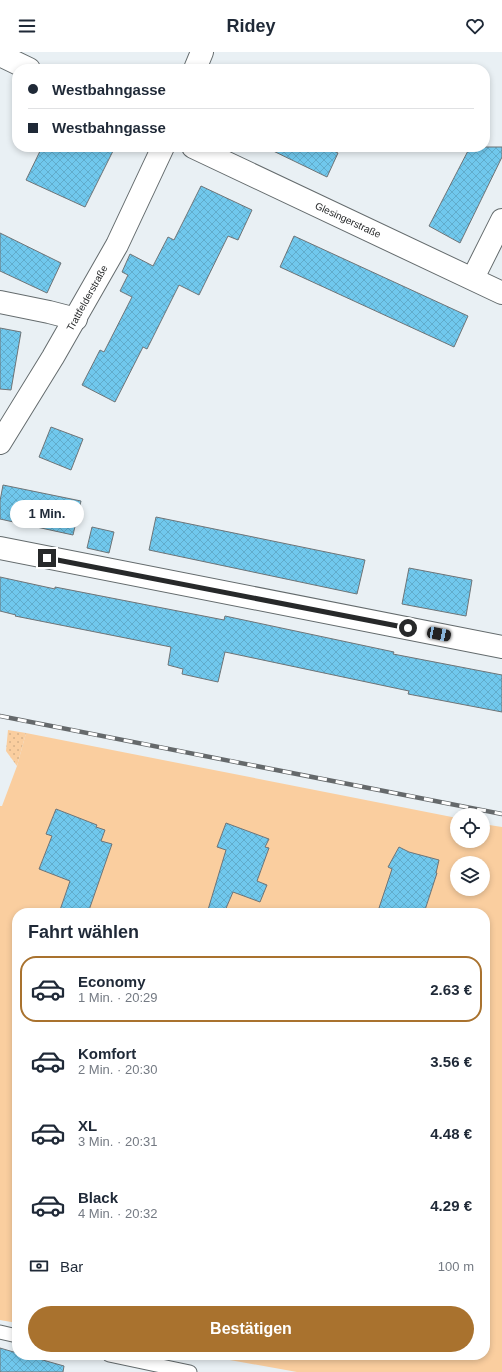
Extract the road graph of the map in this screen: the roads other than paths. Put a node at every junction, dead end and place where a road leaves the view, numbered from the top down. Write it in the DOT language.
graph roads {
  1 [pos="202,52"];
  2 [pos="0,55"];
  3 [pos="19,64"];
  4 [pos="197,64"];
  5 [pos="161,152"];
  6 [pos="204,152"];
  7 [pos="502,220"];
  8 [pos="473,278"];
  9 [pos="502,292"];
  10 [pos="0,302"];
  11 [pos="76,319"];
  12 [pos="0,443"];
  13 [pos="0,548"];
  14 [pos="502,647"];
  15 [pos="0,1332"];
  16 [pos="12,1335"];
  17 [pos="133,1360"];
  18 [pos="190,1372"];
  1 -- 4 [label="street"];
  2 -- 3 [label="street"];
  5 -- 11 [label="street, Trattfelderstraße"];
  6 -- 8 [label="street, Glesingerstraße"];
  7 -- 8 [label="street"];
  8 -- 9 [label="street, Glesingerstraße"];
  10 -- 11 [label="street"];
  11 -- 12 [label="street, Trattfelderstraße"];
  13 -- 14 [label="street"];
  15 -- 16 [label="lane"];
  17 -- 18 [label="lane"];
}
